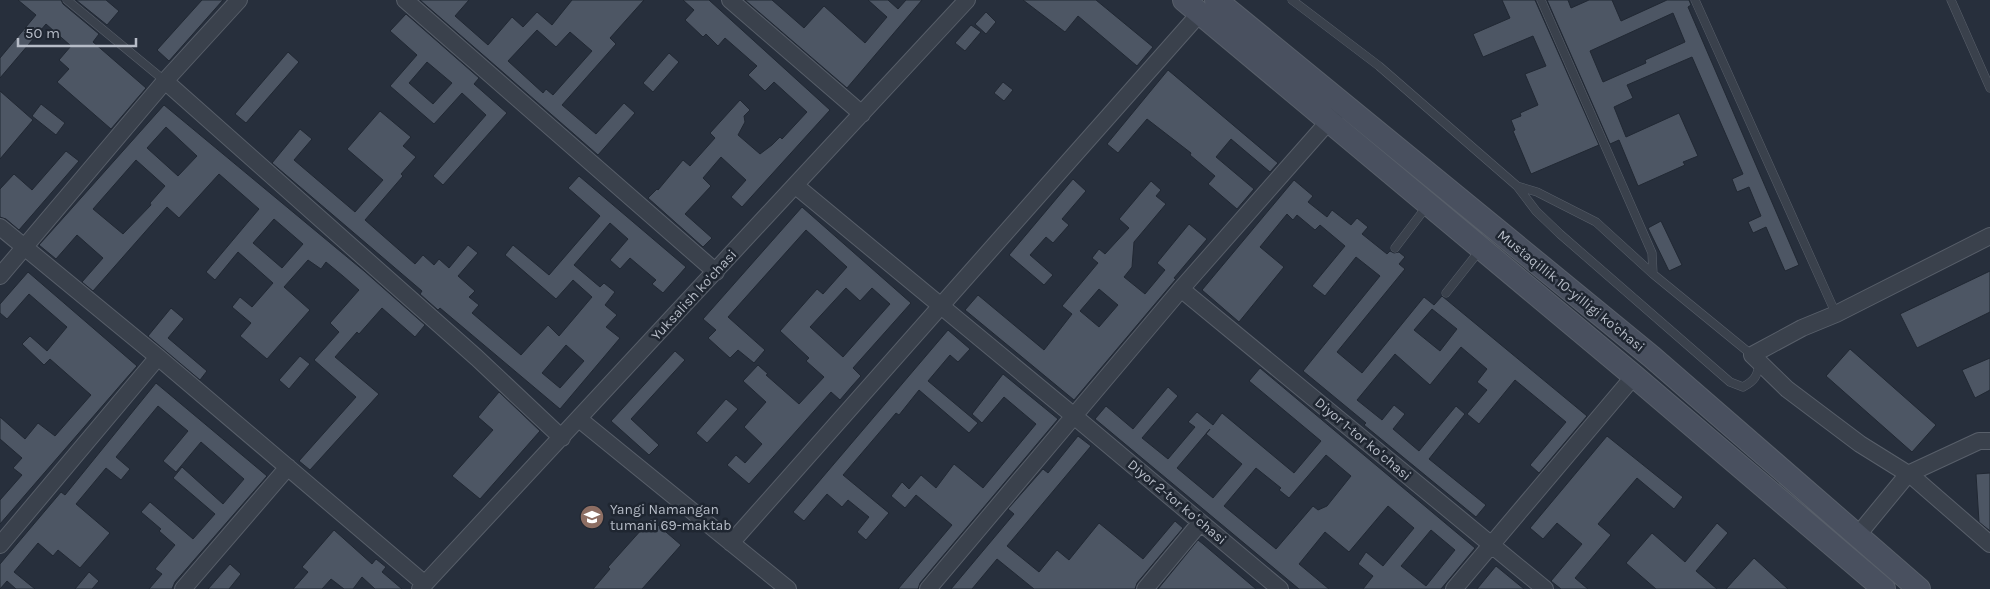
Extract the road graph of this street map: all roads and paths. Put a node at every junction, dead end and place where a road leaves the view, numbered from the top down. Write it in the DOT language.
graph roads {
  1 [pos="67,0"];
  2 [pos="239,0"];
  3 [pos="405,0"];
  4 [pos="730,0"];
  5 [pos="968,0"];
  6 [pos="1292,0"];
  7 [pos="1541,0"];
  8 [pos="1695,0"];
  9 [pos="1952,0"];
  10 [pos="1200,4"];
  11 [pos="165,81"];
  12 [pos="1990,88"];
  13 [pos="1336,113"];
  14 [pos="862,114"];
  15 [pos="796,186"];
  16 [pos="1517,186"];
  17 [pos="1428,205"];
  18 [pos="0,228"];
  19 [pos="1990,236"];
  20 [pos="24,248"];
  21 [pos="1395,248"];
  22 [pos="1481,249"];
  23 [pos="716,272"];
  24 [pos="1654,274"];
  25 [pos="0,276"];
  26 [pos="1181,289"];
  27 [pos="1446,293"];
  28 [pos="941,306"];
  29 [pos="1836,314"];
  30 [pos="158,357"];
  31 [pos="1755,359"];
  32 [pos="1634,376"];
  33 [pos="1074,416"];
  34 [pos="579,419"];
  35 [pos="562,438"];
  36 [pos="1990,438"];
  37 [pos="288,467"];
  38 [pos="1908,474"];
  39 [pos="1200,522"];
  40 [pos="1857,536"];
  41 [pos="731,543"];
  42 [pos="1990,544"];
  43 [pos="0,545"];
  44 [pos="1491,545"];
  45 [pos="422,586"];
  46 [pos="183,589"];
  47 [pos="788,589"];
  48 [pos="928,589"];
  49 [pos="1145,589"];
  50 [pos="1280,589"];
  51 [pos="1454,589"];
  52 [pos="1545,589"];
  53 [pos="1884,589"];
  54 [pos="1919,589"];
  1 -- 11 [label="lane"];
  2 -- 11 [label="street"];
  3 -- 23 [label="street"];
  4 -- 14 [label="street"];
  5 -- 14 [label="street, Yuksalish ko'chasi"];
  6 -- 16 [label="lane"];
  7 -- 24 [label="lane"];
  8 -- 29 [label="lane"];
  9 -- 12 [label="lane"];
  10 -- 13 [label="main road, Mustaqillik 10-yilligi ko'chasi"];
  10 -- 28 [label="street"];
  11 -- 20 [label="street"];
  11 -- 35 [label="street"];
  13 -- 17 [label="main road, Mustaqillik 10-yilligi ko'chasi"];
  13 -- 26 [label="street"];
  13 -- 40 [label="main road, Mustaqillik 10-yilligi ko'chasi"];
  14 -- 15 [label="street, Yuksalish ko'chasi"];
  15 -- 23 [label="street, Yuksalish ko'chasi"];
  15 -- 28 [label="street, Diyor 2-tor koʻchasi"];
  16 -- 24 [label="lane"];
  16 -- 31 [label="lane"];
  17 -- 21 [label="lane"];
  17 -- 22 [label="main road, Mustaqillik 10-yilligi ko'chasi"];
  18 -- 20 [label="street"];
  19 -- 29 [label="street"];
  20 -- 25 [label="street"];
  20 -- 30 [label="street"];
  22 -- 27 [label="lane"];
  22 -- 32 [label="main road, Mustaqillik 10-yilligi ko'chasi"];
  23 -- 34 [label="street, Yuksalish ko'chasi"];
  24 -- 31 [label="lane"];
  26 -- 33 [label="street"];
  26 -- 44 [label="street, Diyor 1-tor koʻchasi"];
  28 -- 33 [label="street, Diyor 2-tor koʻchasi"];
  28 -- 41 [label="street"];
  29 -- 31 [label="street"];
  30 -- 37 [label="street"];
  30 -- 43 [label="street"];
  31 -- 38 [label="street"];
  32 -- 44 [label="street"];
  32 -- 53 [label="main road, Mustaqillik 10-yilligi ko'chasi"];
  33 -- 39 [label="street, Diyor 2-tor koʻchasi"];
  33 -- 48 [label="street"];
  34 -- 35 [label="street, Yuksalish ko'chasi"];
  34 -- 41 [label="street"];
  35 -- 45 [label="street, Yuksalish ko'chasi"];
  36 -- 38 [label="street"];
  37 -- 45 [label="street"];
  37 -- 46 [label="street"];
  38 -- 40 [label="street"];
  38 -- 42 [label="street"];
  39 -- 49 [label="street"];
  39 -- 50 [label="street, Diyor 2-tor koʻchasi"];
  40 -- 54 [label="main road, Mustaqillik 10-yilligi ko'chasi"];
  41 -- 47 [label="street"];
  44 -- 51 [label="street"];
  44 -- 52 [label="street, Diyor 1-tor koʻchasi"];
}
